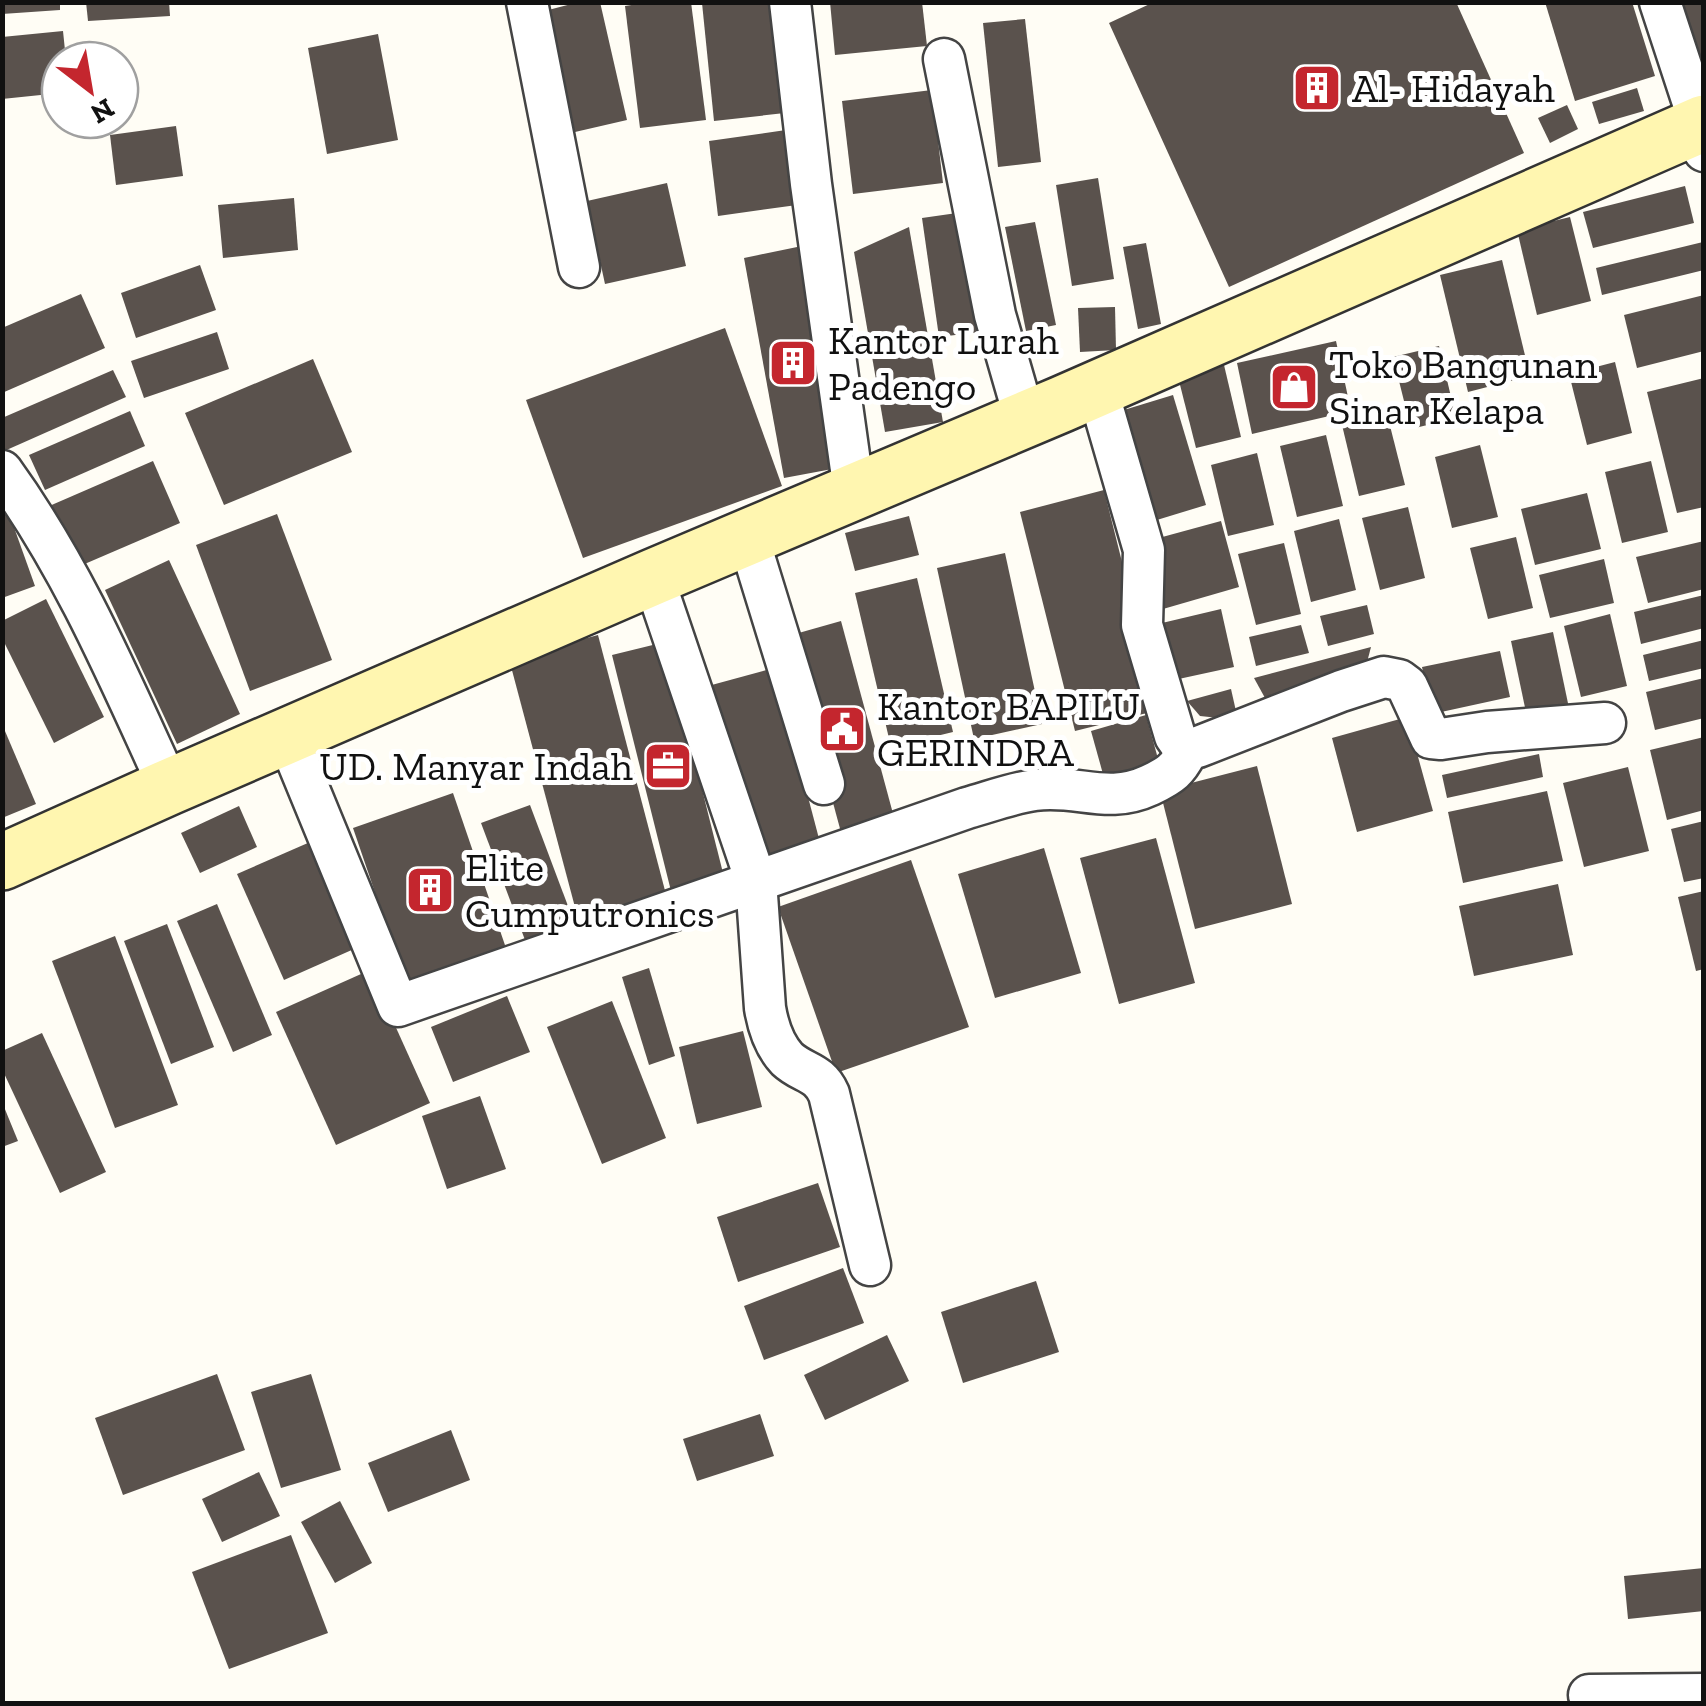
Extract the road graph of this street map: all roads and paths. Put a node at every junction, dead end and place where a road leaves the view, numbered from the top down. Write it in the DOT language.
graph roads {
  1 [pos="528,2"];
  2 [pos="790,2"];
  3 [pos="1660,2"];
  4 [pos="944,59"];
  5 [pos="1702,133"];
  6 [pos="579,268"];
  7 [pos="1098,388"];
  8 [pos="1026,419"];
  9 [pos="2,471"];
  10 [pos="854,491"];
  11 [pos="748,537"];
  12 [pos="654,577"];
  13 [pos="1605,723"];
  14 [pos="286,736"];
  15 [pos="1188,749"];
  16 [pos="824,784"];
  17 [pos="169,787"];
  18 [pos="2,862"];
  19 [pos="756,881"];
  20 [pos="870,1264"];
  21 [pos="1704,1694"];
  22 [pos="1589,1695"];
  1 -- 6 [label="street"];
  2 -- 10 [label="street"];
  3 -- 5 [label="street"];
  4 -- 8 [label="street"];
  5 -- 7 [label="main road"];
  7 -- 8 [label="main road"];
  7 -- 15 [label="street"];
  8 -- 10 [label="main road"];
  9 -- 17 [label="street"];
  10 -- 11 [label="main road"];
  11 -- 12 [label="main road"];
  11 -- 16 [label="street"];
  12 -- 14 [label="main road"];
  12 -- 19 [label="street"];
  13 -- 15 [label="street"];
  14 -- 17 [label="main road"];
  14 -- 19 [label="street"];
  15 -- 19 [label="street"];
  17 -- 18 [label="main road"];
  19 -- 20 [label="street"];
  21 -- 22 [label="street"];
}
